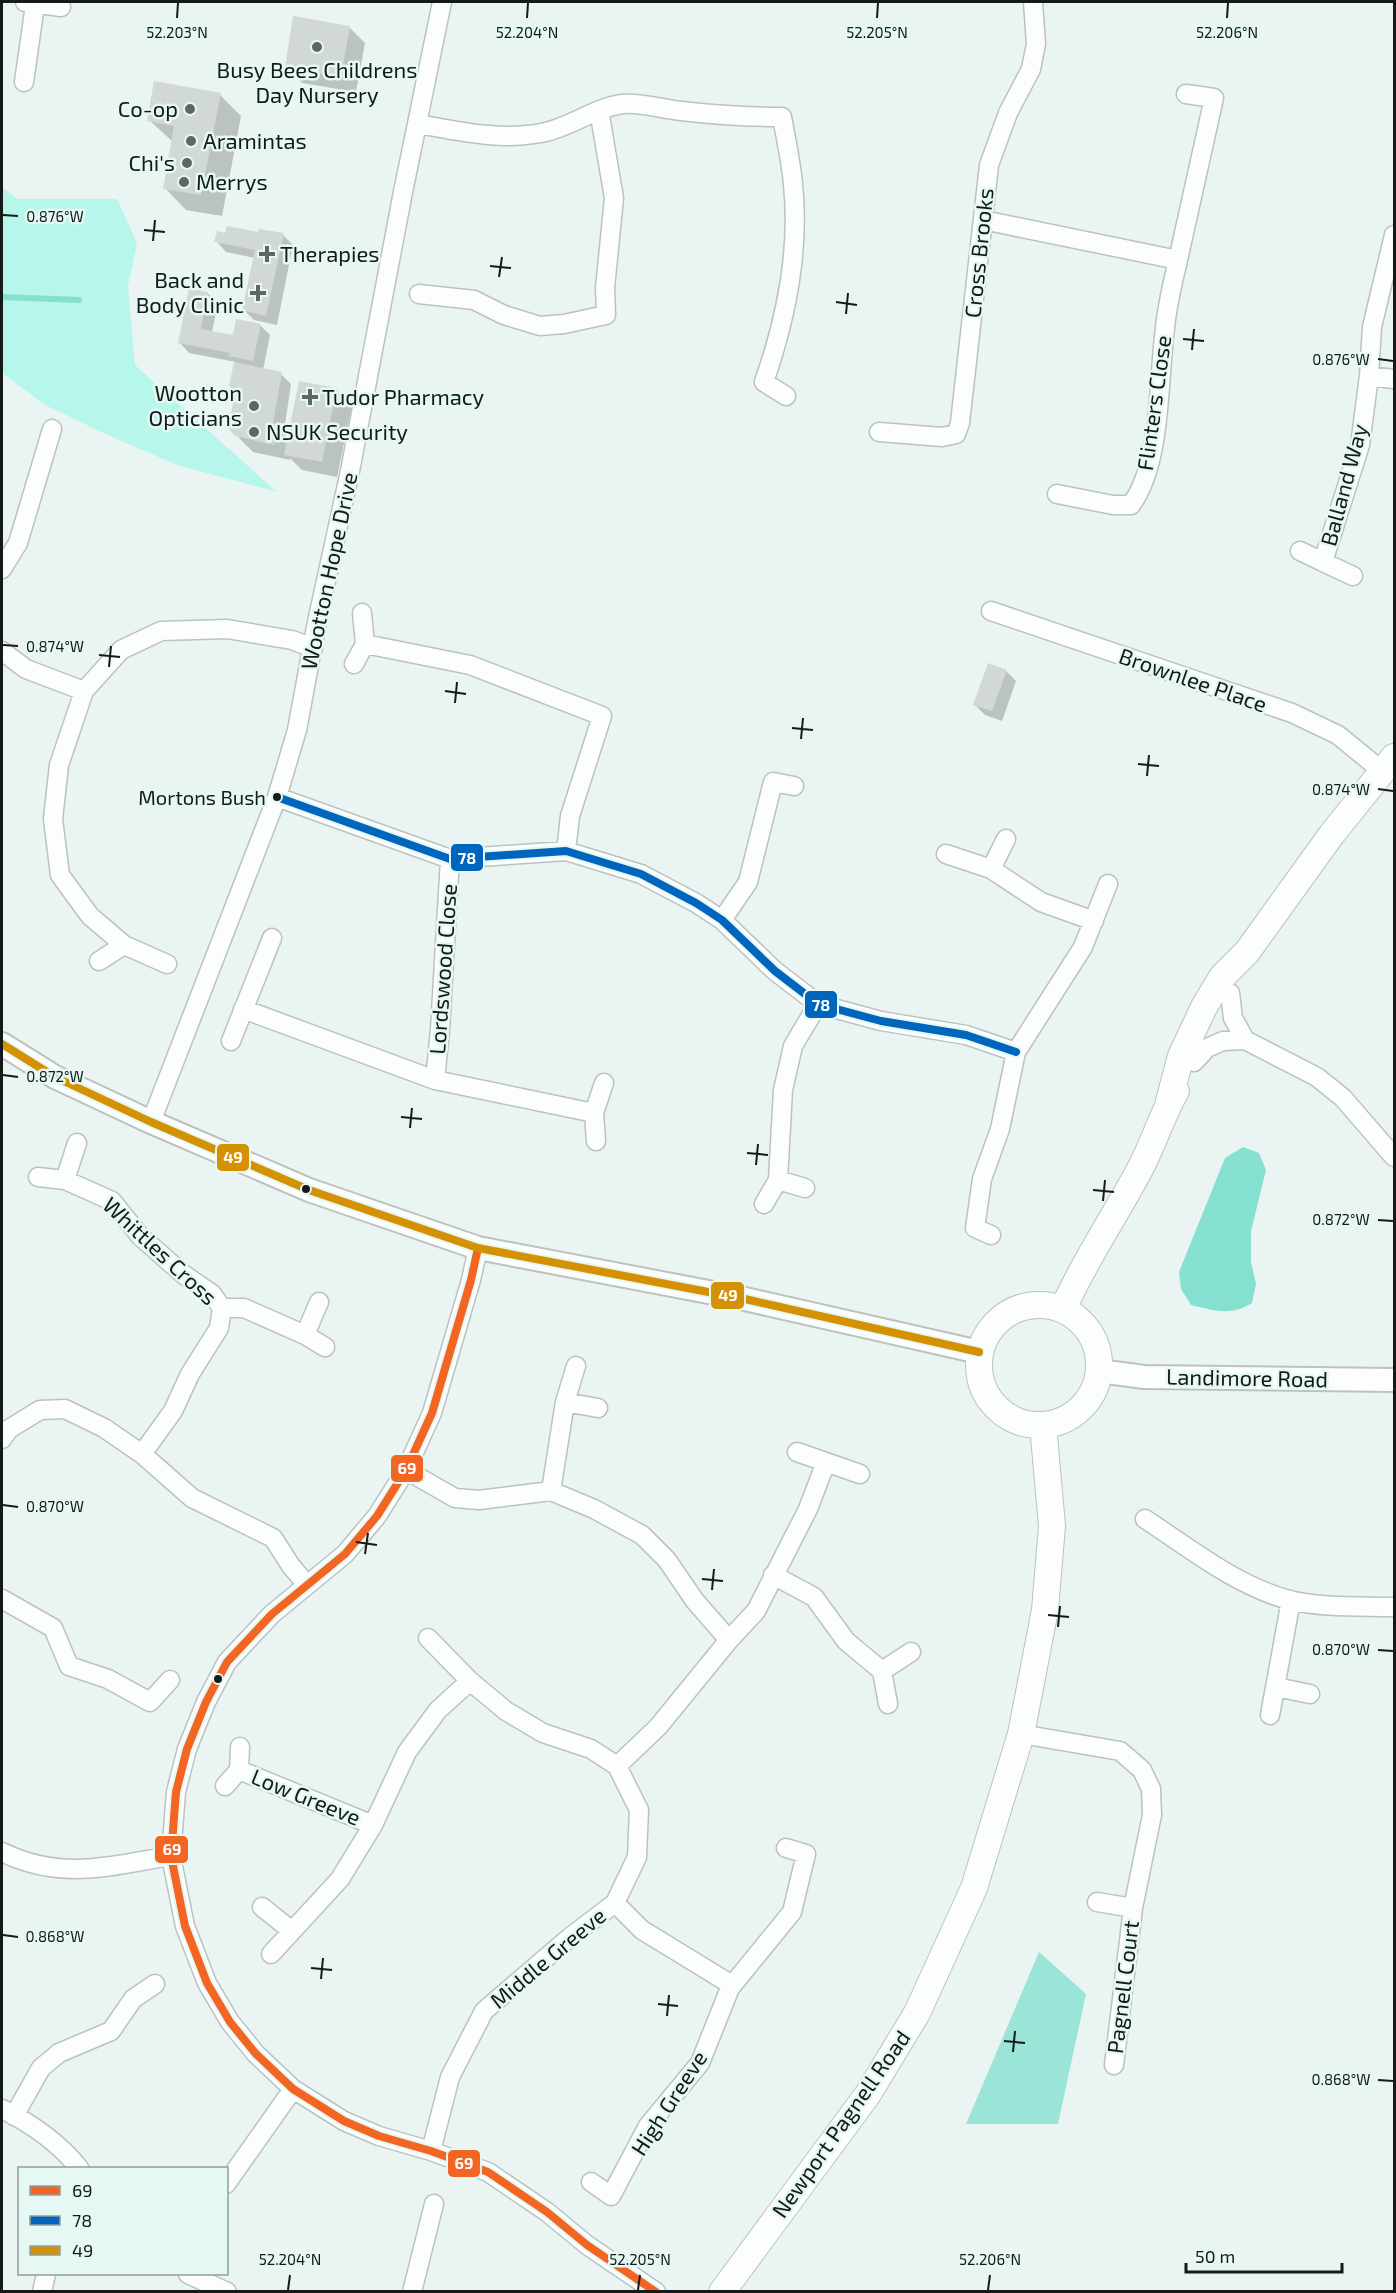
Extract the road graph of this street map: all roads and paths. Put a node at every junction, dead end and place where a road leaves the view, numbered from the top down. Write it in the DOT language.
graph roads {
  1 [pos="442,2"];
  2 [pos="1033,2"];
  3 [pos="29,3"];
  4 [pos="61,8"];
  5 [pos="24,82"];
  6 [pos="1186,94"];
  7 [pos="599,110"];
  8 [pos="418,124"];
  9 [pos="983,220"];
  10 [pos="1395,235"];
  11 [pos="1178,260"];
  12 [pos="419,294"];
  13 [pos="1369,376"];
  14 [pos="1395,379"];
  15 [pos="786,396"];
  16 [pos="52,429"];
  17 [pos="879,432"];
  18 [pos="1057,494"];
  19 [pos="1300,551"];
  20 [pos="1323,562"];
  21 [pos="2,569"];
  22 [pos="1353,576"];
  23 [pos="991,611"];
  24 [pos="362,613"];
  25 [pos="365,644"];
  26 [pos="313,648"];
  27 [pos="2,651"];
  28 [pos="354,664"];
  29 [pos="84,692"];
  30 [pos="1388,764"];
  31 [pos="794,786"];
  32 [pos="277,797"];
  33 [pos="1006,838"];
  34 [pos="566,851"];
  35 [pos="946,854"];
  36 [pos="450,859"];
  37 [pos="992,869"];
  38 [pos="1108,884"];
  39 [pos="722,921"];
  40 [pos="1094,921"];
  41 [pos="272,938"];
  42 [pos="124,945"];
  43 [pos="1247,952"];
  44 [pos="99,961"];
  45 [pos="167,964"];
  46 [pos="1230,993"];
  47 [pos="818,1004"];
  48 [pos="243,1009"];
  49 [pos="1245,1040"];
  50 [pos="231,1041"];
  51 [pos="2,1044"];
  52 [pos="1016,1052"];
  53 [pos="1194,1062"];
  54 [pos="435,1080"];
  55 [pos="604,1083"];
  56 [pos="1168,1105"];
  57 [pos="594,1113"];
  58 [pos="151,1122"];
  59 [pos="596,1141"];
  60 [pos="77,1143"];
  61 [pos="1395,1157"];
  62 [pos="38,1177"];
  63 [pos="65,1180"];
  64 [pos="778,1180"];
  65 [pos="805,1188"];
  66 [pos="764,1204"];
  67 [pos="991,1235"];
  68 [pos="478,1248"];
  69 [pos="319,1302"];
  70 [pos="222,1308"];
  71 [pos="1063,1309"];
  72 [pos="305,1335"];
  73 [pos="325,1347"];
  74 [pos="979,1352"];
  75 [pos="576,1366"];
  76 [pos="1099,1371"];
  77 [pos="1395,1380"];
  78 [pos="565,1402"];
  79 [pos="598,1408"];
  80 [pos="1043,1425"];
  81 [pos="2,1438"];
  82 [pos="797,1452"];
  83 [pos="142,1454"];
  84 [pos="826,1462"];
  85 [pos="406,1470"];
  86 [pos="860,1474"];
  87 [pos="550,1491"];
  88 [pos="1145,1519"];
  89 [pos="773,1575"];
  90 [pos="308,1585"];
  91 [pos="2,1599"];
  92 [pos="1291,1600"];
  93 [pos="1395,1607"];
  94 [pos="428,1638"];
  95 [pos="729,1641"];
  96 [pos="911,1652"];
  97 [pos="882,1671"];
  98 [pos="170,1680"];
  99 [pos="470,1681"];
  100 [pos="1276,1687"];
  101 [pos="1310,1694"];
  102 [pos="888,1704"];
  103 [pos="1270,1715"];
  104 [pos="1021,1734"];
  105 [pos="240,1747"];
  106 [pos="617,1766"];
  107 [pos="239,1770"];
  108 [pos="225,1786"];
  109 [pos="373,1825"];
  110 [pos="786,1848"];
  111 [pos="2,1852"];
  112 [pos="171,1857"];
  113 [pos="1097,1902"];
  114 [pos="615,1903"];
  115 [pos="262,1907"];
  116 [pos="1133,1908"];
  117 [pos="292,1931"];
  118 [pos="271,1954"];
  119 [pos="155,1984"];
  120 [pos="732,1984"];
  121 [pos="1114,2066"];
  122 [pos="293,2089"];
  123 [pos="8,2112"];
  124 [pos="431,2151"];
  125 [pos="78,2167"];
  126 [pos="228,2181"];
  127 [pos="591,2182"];
  128 [pos="434,2204"];
  129 [pos="46,2275"];
  130 [pos="190,2275"];
  131 [pos="42,2292"];
  132 [pos="227,2292"];
  133 [pos="412,2292"];
  134 [pos="656,2292"];
  135 [pos="722,2292"];
  1 -- 8 [label="street, Wootton Hope Drive"];
  2 -- 9 [label="street, Cross Brooks"];
  3 -- 4 [label="street"];
  3 -- 5 [label="street"];
  6 -- 11 [label="street, Flinters Close"];
  7 -- 8 [label="street"];
  7 -- 12 [label="street"];
  7 -- 15 [label="street"];
  8 -- 26 [label="street, Wootton Hope Drive"];
  9 -- 11 [label="street"];
  9 -- 17 [label="street, Cross Brooks"];
  10 -- 13 [label="street, Balland Way"];
  11 -- 18 [label="street, Flinters Close"];
  13 -- 14 [label="street"];
  13 -- 20 [label="street, Balland Way"];
  16 -- 21 [label="street"];
  19 -- 20 [label="street"];
  20 -- 22 [label="street, Balland Way"];
  23 -- 30 [label="street, Brownlee Place"];
  24 -- 25 [label="street"];
  25 -- 28 [label="street"];
  25 -- 34 [label="street"];
  26 -- 29 [label="street"];
  26 -- 32 [label="street, Wootton Hope Drive"];
  27 -- 29 [label="street"];
  29 -- 42 [label="street"];
  30 -- 43 [label="main road"];
  31 -- 39 [label="street"];
  32 -- 36 [label="street"];
  32 -- 58 [label="street, Wootton Hope Drive"];
  33 -- 37 [label="street"];
  34 -- 36 [label="street"];
  34 -- 39 [label="street"];
  35 -- 37 [label="street"];
  36 -- 54 [label="street, Lordswood Close"];
  37 -- 40 [label="street"];
  38 -- 40 [label="street"];
  39 -- 47 [label="street"];
  40 -- 52 [label="street"];
  41 -- 48 [label="street"];
  42 -- 44 [label="street"];
  42 -- 45 [label="street"];
  43 -- 46 [label="main road"];
  43 -- 56 [label="main road"];
  46 -- 49 [label="street"];
  46 -- 53 [label="main road"];
  47 -- 52 [label="street"];
  47 -- 64 [label="street"];
  48 -- 50 [label="street"];
  48 -- 54 [label="street, Lordswood Close"];
  49 -- 53 [label="street"];
  49 -- 61 [label="street"];
  51 -- 58 [label="street"];
  52 -- 67 [label="street"];
  53 -- 56 [label="main road"];
  54 -- 57 [label="street, Lordswood Close"];
  55 -- 57 [label="street"];
  56 -- 71 [label="main road"];
  57 -- 59 [label="street"];
  58 -- 68 [label="street"];
  60 -- 63 [label="street"];
  62 -- 63 [label="street, Whittles Cross"];
  63 -- 70 [label="street, Whittles Cross"];
  64 -- 65 [label="street"];
  64 -- 66 [label="street"];
  68 -- 74 [label="street"];
  68 -- 85 [label="street"];
  69 -- 72 [label="street"];
  70 -- 72 [label="street, Whittles Cross"];
  70 -- 83 [label="street, Whittles Cross"];
  71 -- 74 [label="main road"];
  71 -- 76 [label="main road"];
  72 -- 73 [label="street, Whittles Cross"];
  74 -- 80 [label="main road"];
  75 -- 78 [label="street"];
  76 -- 77 [label="street, Landimore Road"];
  76 -- 80 [label="main road"];
  78 -- 79 [label="street"];
  78 -- 87 [label="street"];
  80 -- 104 [label="main road, Newport Pagnell Road"];
  81 -- 83 [label="street"];
  82 -- 84 [label="street"];
  83 -- 90 [label="street"];
  84 -- 86 [label="street"];
  84 -- 89 [label="street"];
  85 -- 87 [label="street"];
  85 -- 90 [label="street"];
  87 -- 95 [label="street"];
  88 -- 92 [label="street"];
  89 -- 95 [label="street"];
  89 -- 97 [label="street"];
  90 -- 112 [label="street"];
  91 -- 98 [label="street"];
  92 -- 93 [label="street"];
  92 -- 100 [label="street"];
  94 -- 99 [label="street"];
  95 -- 106 [label="street"];
  96 -- 97 [label="street"];
  97 -- 102 [label="street"];
  99 -- 106 [label="street"];
  99 -- 109 [label="street, Low Greeve"];
  100 -- 101 [label="street"];
  100 -- 103 [label="street"];
  104 -- 116 [label="street, Pagnell Court"];
  104 -- 135 [label="main road, Newport Pagnell Road"];
  105 -- 107 [label="street, Low Greeve"];
  106 -- 114 [label="street, Middle Greeve"];
  107 -- 108 [label="street, Low Greeve"];
  107 -- 109 [label="street, Low Greeve"];
  109 -- 117 [label="street, Low Greeve"];
  110 -- 120 [label="street, High Greeve"];
  111 -- 112 [label="street"];
  112 -- 122 [label="street"];
  113 -- 116 [label="street, Pagnell Court"];
  114 -- 120 [label="street"];
  114 -- 124 [label="street, Middle Greeve"];
  115 -- 117 [label="street"];
  116 -- 121 [label="street, Pagnell Court"];
  117 -- 118 [label="street, Low Greeve"];
  119 -- 123 [label="street"];
  120 -- 127 [label="street, High Greeve"];
  122 -- 124 [label="street"];
  122 -- 126 [label="street"];
  123 -- 125 [label="street"];
  124 -- 134 [label="street"];
  128 -- 133 [label="street"];
  129 -- 131 [label="street"];
  130 -- 132 [label="street"];
}
